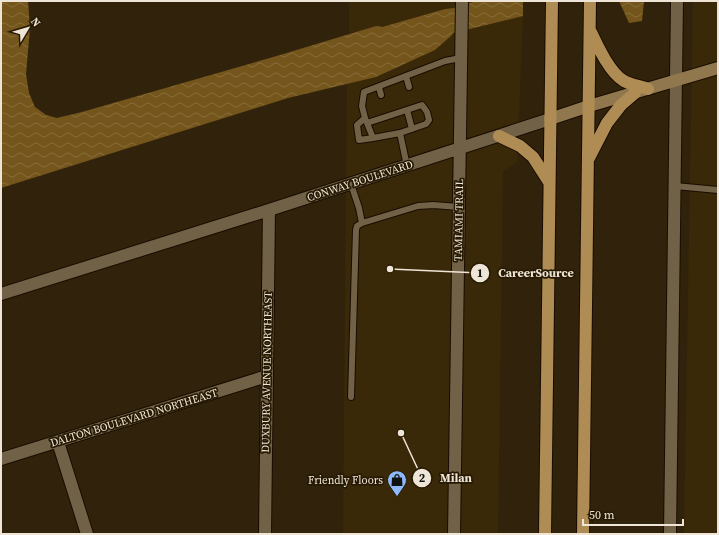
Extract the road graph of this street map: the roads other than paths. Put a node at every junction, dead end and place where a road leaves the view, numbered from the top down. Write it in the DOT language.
graph roads {
  1 [pos="462,1"];
  2 [pos="552,1"];
  3 [pos="590,1"];
  4 [pos="677,1"];
  5 [pos="590,30"];
  6 [pos="461,58"];
  7 [pos="718,68"];
  8 [pos="406,76"];
  9 [pos="677,81"];
  10 [pos="379,86"];
  11 [pos="409,87"];
  12 [pos="648,89"];
  13 [pos="635,93"];
  14 [pos="381,95"];
  15 [pos="589,106"];
  16 [pos="407,110"];
  17 [pos="550,119"];
  18 [pos="366,121"];
  19 [pos="412,129"];
  20 [pos="400,133"];
  21 [pos="499,136"];
  22 [pos="373,138"];
  23 [pos="460,149"];
  24 [pos="588,161"];
  25 [pos="407,166"];
  26 [pos="550,183"];
  27 [pos="351,184"];
  28 [pos="675,186"];
  29 [pos="718,190"];
  30 [pos="459,207"];
  31 [pos="269,210"];
  32 [pos="362,223"];
  33 [pos="1,294"];
  34 [pos="267,376"];
  35 [pos="351,397"];
  36 [pos="58,442"];
  37 [pos="1,460"];
  38 [pos="87,534"];
  39 [pos="264,534"];
  40 [pos="454,534"];
  41 [pos="545,534"];
  42 [pos="583,534"];
  43 [pos="670,534"];
  1 -- 6 [label="street, TAMIAMI TRAIL"];
  2 -- 17 [label="main road"];
  3 -- 5 [label="main road"];
  4 -- 9 [label="street"];
  5 -- 12 [label="main road"];
  5 -- 15 [label="main road"];
  6 -- 8 [label="lane"];
  6 -- 23 [label="street, TAMIAMI TRAIL"];
  7 -- 9 [label="street, CONWAY BOULEVARD"];
  8 -- 10 [label="lane"];
  8 -- 11 [label="lane"];
  9 -- 12 [label="street, CONWAY BOULEVARD"];
  9 -- 28 [label="street"];
  10 -- 14 [label="lane"];
  10 -- 18 [label="lane"];
  12 -- 13 [label="street, CONWAY BOULEVARD"];
  13 -- 15 [label="street, CONWAY BOULEVARD"];
  13 -- 24 [label="main road"];
  15 -- 17 [label="street, CONWAY BOULEVARD"];
  15 -- 24 [label="main road"];
  16 -- 18 [label="lane"];
  16 -- 19 [label="lane"];
  16 -- 19 [label="lane"];
  17 -- 21 [label="street, CONWAY BOULEVARD"];
  17 -- 26 [label="main road"];
  18 -- 22 [label="lane"];
  18 -- 22 [label="lane"];
  19 -- 20 [label="lane"];
  20 -- 22 [label="lane"];
  20 -- 25 [label="lane"];
  21 -- 23 [label="street, CONWAY BOULEVARD"];
  21 -- 26 [label="main road"];
  23 -- 25 [label="street, CONWAY BOULEVARD"];
  23 -- 30 [label="street, TAMIAMI TRAIL"];
  24 -- 42 [label="main road"];
  25 -- 27 [label="street, CONWAY BOULEVARD"];
  26 -- 41 [label="main road"];
  27 -- 31 [label="street, CONWAY BOULEVARD"];
  27 -- 32 [label="lane"];
  28 -- 29 [label="lane"];
  28 -- 43 [label="street"];
  30 -- 32 [label="lane"];
  30 -- 40 [label="street, TAMIAMI TRAIL"];
  31 -- 33 [label="street, CONWAY BOULEVARD"];
  31 -- 34 [label="street, DUXBURY AVENUE NORTHEAST"];
  32 -- 35 [label="lane"];
  34 -- 36 [label="street, DALTON BOULEVARD NORTHEAST"];
  34 -- 39 [label="street, DUXBURY AVENUE NORTHEAST"];
  36 -- 37 [label="street, DALTON BOULEVARD NORTHEAST"];
  36 -- 38 [label="street"];
}
